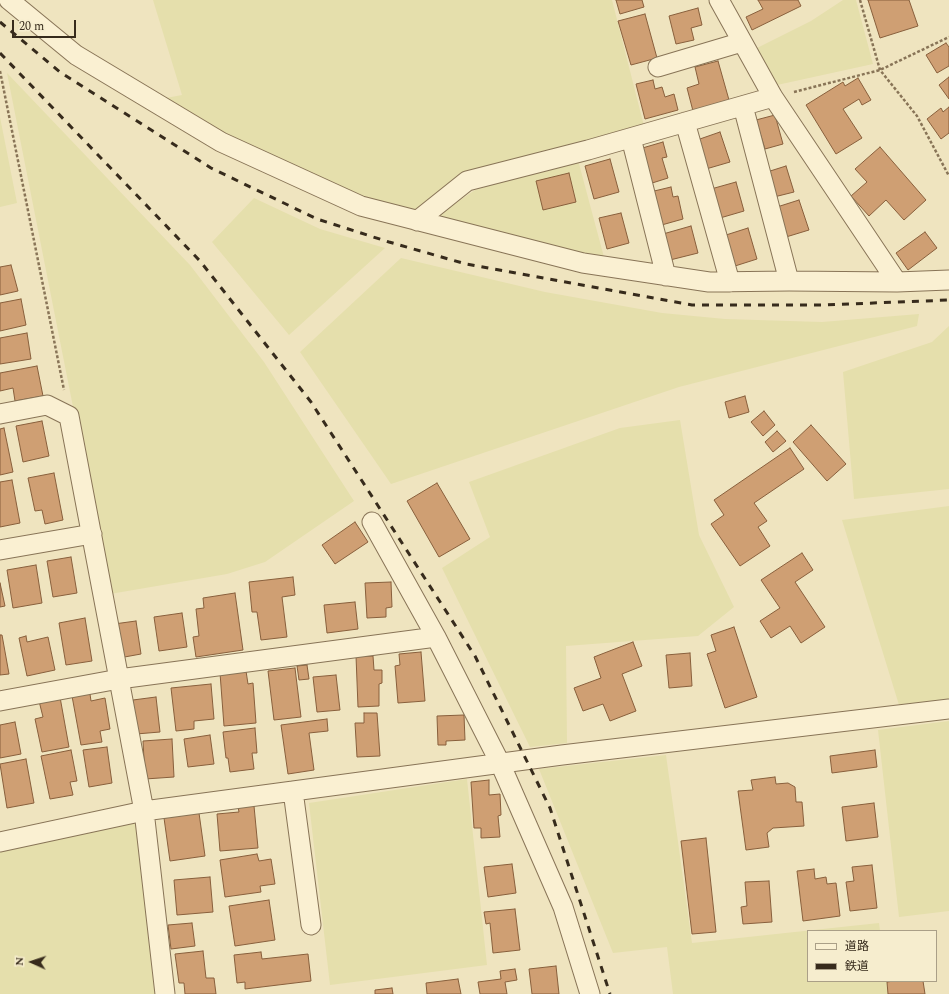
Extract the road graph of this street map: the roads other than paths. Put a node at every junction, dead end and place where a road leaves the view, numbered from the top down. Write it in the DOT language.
graph roads {
  1 [pos="9,0"];
  2 [pos="719,0"];
  3 [pos="742,42"];
  4 [pos="658,67"];
  5 [pos="773,97"];
  6 [pos="743,106"];
  7 [pos="685,122"];
  8 [pos="631,138"];
  9 [pos="417,220"];
  10 [pos="666,276"];
  11 [pos="949,280"];
  12 [pos="788,281"];
  13 [pos="730,282"];
  14 [pos="897,282"];
  15 [pos="0,414"];
  16 [pos="372,522"];
  17 [pos="92,534"];
  18 [pos="0,550"];
  19 [pos="436,637"];
  20 [pos="119,678"];
  21 [pos="0,701"];
  22 [pos="949,709"];
  23 [pos="500,763"];
  24 [pos="293,791"];
  25 [pos="144,811"];
  26 [pos="0,842"];
  27 [pos="311,925"];
  28 [pos="165,994"];
  29 [pos="590,994"];
  1 -- 9 [label="street"];
  2 -- 3 [label="street"];
  3 -- 4 [label="street"];
  3 -- 5 [label="street"];
  5 -- 6 [label="street"];
  5 -- 14 [label="street"];
  6 -- 7 [label="street"];
  6 -- 12 [label="street"];
  7 -- 8 [label="street"];
  7 -- 13 [label="street"];
  8 -- 9 [label="street"];
  8 -- 10 [label="street"];
  9 -- 10 [label="street"];
  10 -- 13 [label="street"];
  11 -- 14 [label="street"];
  12 -- 13 [label="street"];
  12 -- 14 [label="street"];
  15 -- 17 [label="street"];
  16 -- 19 [label="street"];
  17 -- 18 [label="street"];
  17 -- 20 [label="street"];
  19 -- 20 [label="street"];
  19 -- 23 [label="street"];
  20 -- 21 [label="street"];
  20 -- 25 [label="street"];
  22 -- 23 [label="street"];
  23 -- 24 [label="street"];
  23 -- 29 [label="street"];
  24 -- 25 [label="street"];
  24 -- 27 [label="street"];
  25 -- 26 [label="street"];
  25 -- 28 [label="street"];
}
